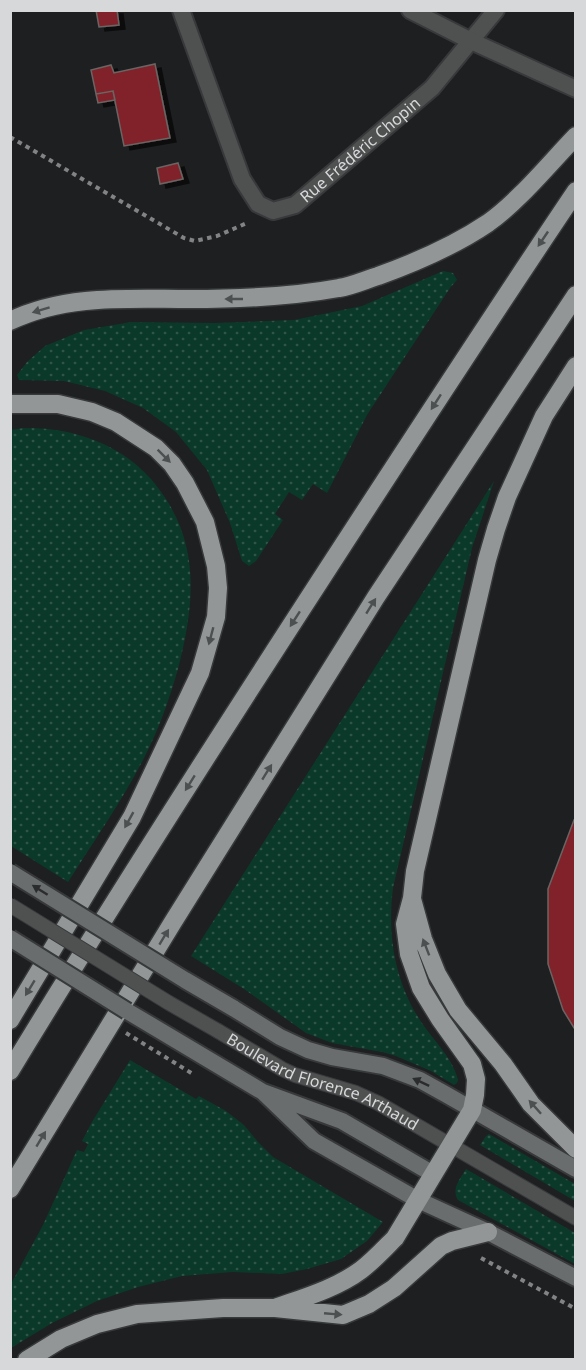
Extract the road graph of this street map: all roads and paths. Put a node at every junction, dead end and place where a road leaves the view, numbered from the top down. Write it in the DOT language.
graph roads {
  1 [pos="181,10"];
  2 [pos="410,10"];
  3 [pos="496,10"];
  4 [pos="471,41"];
  5 [pos="576,89"];
  6 [pos="576,136"];
  7 [pos="10,137"];
  8 [pos="576,191"];
  9 [pos="273,212"];
  10 [pos="576,295"];
  11 [pos="10,321"];
  12 [pos="576,366"];
  13 [pos="10,404"];
  14 [pos="10,872"];
  15 [pos="412,898"];
  16 [pos="10,905"];
  17 [pos="10,938"];
  18 [pos="10,1020"];
  19 [pos="10,1071"];
  20 [pos="263,1092"];
  21 [pos="472,1110"];
  22 [pos="451,1145"];
  23 [pos="576,1149"];
  24 [pos="576,1169"];
  25 [pos="434,1174"];
  26 [pos="10,1189"];
  27 [pos="418,1200"];
  28 [pos="576,1218"];
  29 [pos="488,1232"];
  30 [pos="479,1257"];
  31 [pos="576,1278"];
  32 [pos="275,1308"];
  33 [pos="576,1309"];
  34 [pos="27,1359"];
  1 -- 9 [label="street"];
  2 -- 4 [label="street"];
  3 -- 4 [label="street, Rue Frédéric Chopin"];
  4 -- 5 [label="street"];
  4 -- 9 [label="street, Rue Frédéric Chopin"];
  6 -- 11 [label="highway, one-way"];
  7 -- 9 [label="path"];
  8 -- 19 [label="highway, one-way"];
  26 -- 10 [label="highway, one-way"];
  12 -- 15 [label="highway"];
  13 -- 18 [label="highway, one-way"];
  21 -- 14 [label="main road, Boulevard Florence Arthaud, one-way, bridge"];
  15 -- 21 [label="highway"];
  23 -- 15 [label="highway, one-way"];
  16 -- 22 [label="lane, Boulevard Florence Arthaud, bridge"];
  17 -- 20 [label="main road, Boulevard Florence Arthaud, bridge"];
  20 -- 25 [label="main road, Boulevard Florence Arthaud"];
  20 -- 27 [label="main road, Boulevard Florence Arthaud"];
  21 -- 22 [label="highway"];
  21 -- 24 [label="main road, Boulevard Florence Arthaud"];
  22 -- 25 [label="highway"];
  22 -- 28 [label="lane, Boulevard Florence Arthaud"];
  25 -- 27 [label="highway"];
  27 -- 29 [label="main road, Boulevard Florence Arthaud"];
  27 -- 32 [label="highway"];
  29 -- 31 [label="main road, Boulevard Florence Arthaud"];
  32 -- 29 [label="highway, one-way"];
  30 -- 33 [label="path"];
  32 -- 34 [label="highway"];
}
